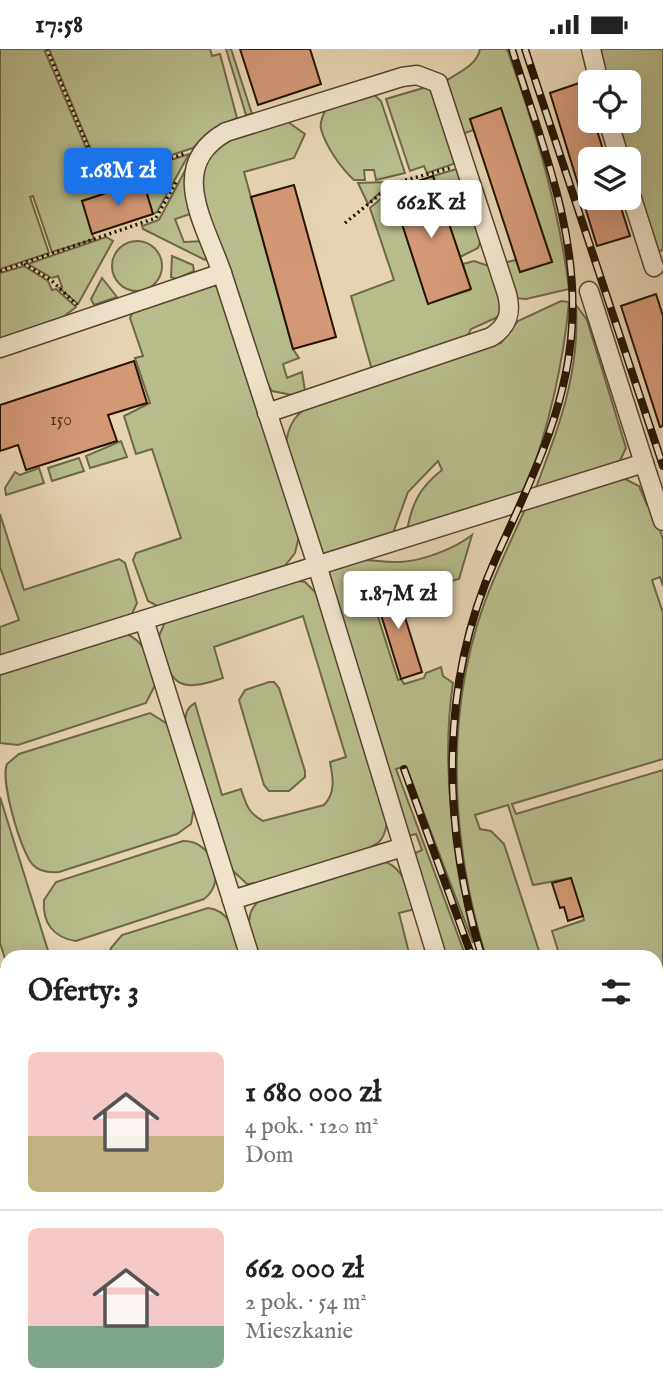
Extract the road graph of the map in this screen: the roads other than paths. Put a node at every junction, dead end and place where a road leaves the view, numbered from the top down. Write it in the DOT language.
graph roads {
  1 [pos="591,49"];
  2 [pos="597,70"];
  3 [pos="636,210"];
  4 [pos="654,267"];
  5 [pos="222,272"];
  6 [pos="589,291"];
  7 [pos="0,348"];
  8 [pos="267,413"];
  9 [pos="644,463"];
  10 [pos="663,521"];
  11 [pos="317,565"];
  12 [pos="144,620"];
  13 [pos="0,665"];
  14 [pos="403,847"];
  15 [pos="232,900"];
  16 [pos="248,950"];
  17 [pos="435,950"];
  1 -- 2 [label="street"];
  3 -- 4 [label="street"];
  5 -- 7 [label="street"];
  5 -- 8 [label="street"];
  5 -- 8 [label="street"];
  6 -- 9 [label="street"];
  8 -- 11 [label="street"];
  9 -- 10 [label="street"];
  9 -- 11 [label="street"];
  11 -- 12 [label="street"];
  11 -- 14 [label="street"];
  12 -- 13 [label="street"];
  12 -- 15 [label="street"];
  14 -- 15 [label="street"];
  14 -- 17 [label="street"];
  15 -- 16 [label="street"];
}
